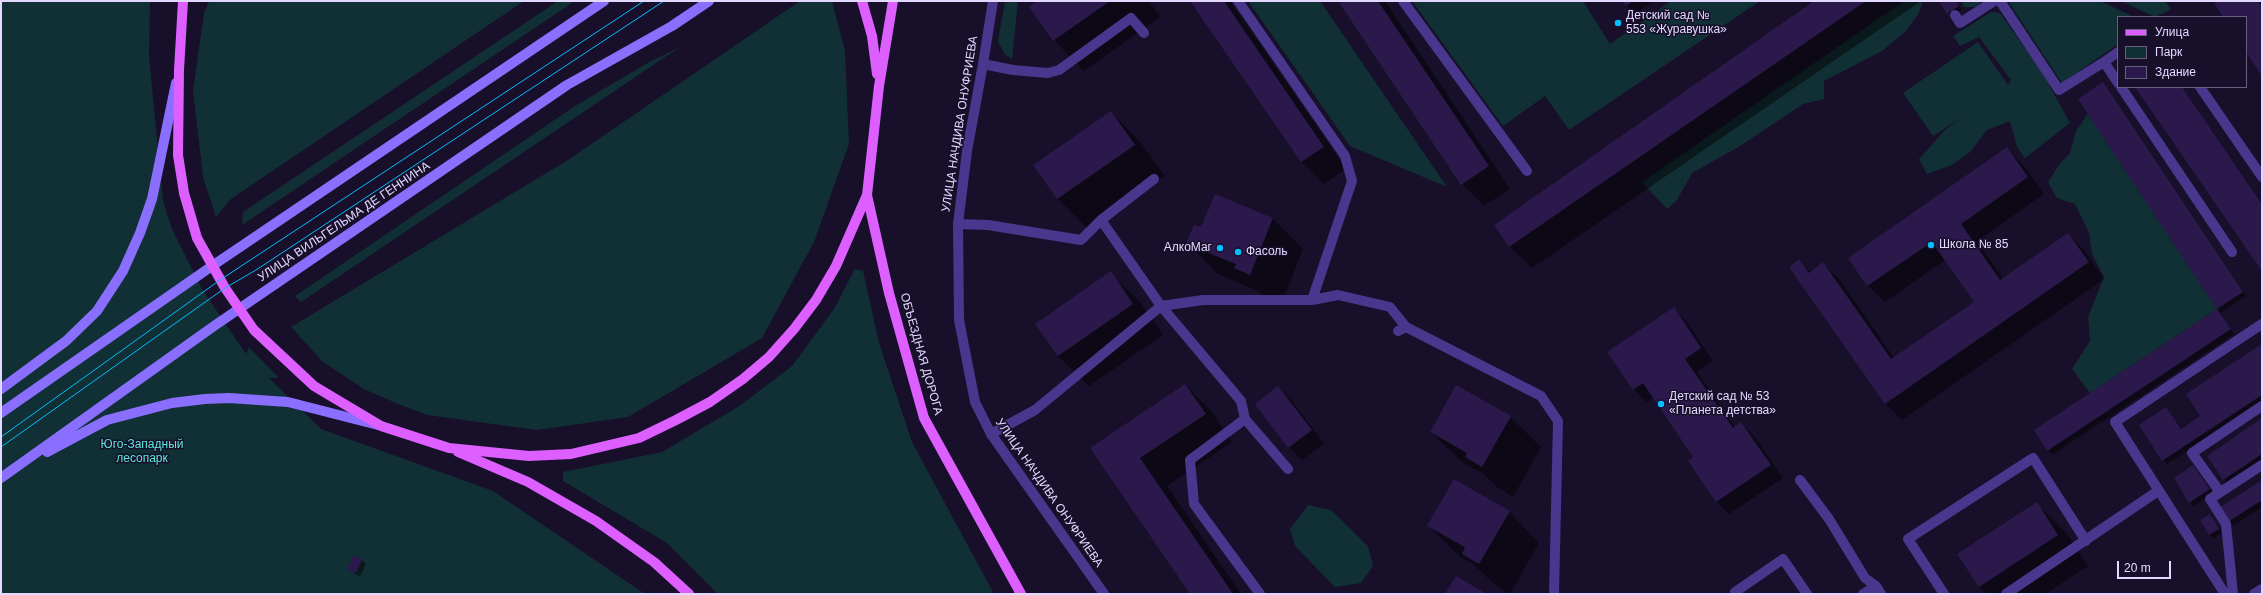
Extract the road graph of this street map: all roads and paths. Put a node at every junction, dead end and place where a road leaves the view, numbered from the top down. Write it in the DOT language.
graph roads {
  1 [pos="183,1"];
  2 [pos="191,1"];
  3 [pos="604,1"];
  4 [pos="709,1"];
  5 [pos="862,1"];
  6 [pos="893,1"];
  7 [pos="993,1"];
  8 [pos="1238,1"];
  9 [pos="1403,1"];
  10 [pos="1994,1"];
  11 [pos="2000,1"];
  12 [pos="1955,15"];
  13 [pos="183,25"];
  14 [pos="1144,33"];
  15 [pos="2117,53"];
  16 [pos="2104,62"];
  17 [pos="983,64"];
  18 [pos="179,70"];
  19 [pos="2117,82"];
  20 [pos="879,86"];
  21 [pos="2122,88"];
  22 [pos="2201,88"];
  23 [pos="1527,171"];
  24 [pos="2262,177"];
  25 [pos="1154,179"];
  26 [pos="867,195"];
  27 [pos="1101,220"];
  28 [pos="958,224"];
  29 [pos="2232,252"];
  30 [pos="212,266"];
  31 [pos="1312,300"];
  32 [pos="1161,306"];
  33 [pos="239,309"];
  34 [pos="2262,324"];
  35 [pos="1,388"];
  36 [pos="2262,406"];
  37 [pos="1,414"];
  38 [pos="1245,419"];
  39 [pos="381,426"];
  40 [pos="991,434"];
  41 [pos="449,448"];
  42 [pos="22,464"];
  43 [pos="2262,465"];
  44 [pos="1288,469"];
  45 [pos="1,478"];
  46 [pos="1800,480"];
  47 [pos="2158,491"];
  48 [pos="2220,492"];
  49 [pos="2086,541"];
  50 [pos="2262,589"];
  51 [pos="1878,590"];
  52 [pos="689,594"];
  53 [pos="1021,594"];
  54 [pos="1104,594"];
  55 [pos="1260,594"];
  56 [pos="1554,594"];
  57 [pos="1736,594"];
  58 [pos="1807,594"];
  59 [pos="1863,594"];
  60 [pos="1944,594"];
  61 [pos="2006,594"];
  62 [pos="2225,594"];
  63 [pos="2233,594"];
  64 [pos="2254,594"];
  1 -- 13 [label="main road"];
  2 -- 13 [label="main road"];
  3 -- 30 [label="main road"];
  4 -- 33 [label="main road, УЛИЦА ВИЛЬГЕЛЬМА ДЕ ГЕННИНА"];
  5 -- 20 [label="main road"];
  6 -- 20 [label="main road"];
  7 -- 17 [label="street, УЛИЦА НАЧДИВА ОНУФРИЕВА"];
  8 -- 31 [label="street"];
  9 -- 23 [label="street"];
  10 -- 12 [label="street"];
  11 -- 16 [label="street"];
  13 -- 18 [label="main road"];
  14 -- 17 [label="street"];
  15 -- 16 [label="street"];
  16 -- 19 [label="street"];
  17 -- 28 [label="street, УЛИЦА НАЧДИВА ОНУФРИЕВА"];
  18 -- 30 [label="main road"];
  18 -- 35 [label="main road"];
  20 -- 26 [label="main road"];
  21 -- 29 [label="street"];
  22 -- 24 [label="street"];
  25 -- 27 [label="street"];
  26 -- 41 [label="main road"];
  26 -- 53 [label="main road, ОБЪЕЗДНАЯ ДОРОГА"];
  27 -- 28 [label="street"];
  27 -- 32 [label="street"];
  28 -- 40 [label="street, УЛИЦА НАЧДИВА ОНУФРИЕВА"];
  30 -- 33 [label="main road"];
  30 -- 37 [label="main road"];
  31 -- 32 [label="street"];
  31 -- 56 [label="street"];
  32 -- 38 [label="street"];
  32 -- 40 [label="street"];
  33 -- 39 [label="main road"];
  33 -- 42 [label="main road, УЛИЦА ВИЛЬГЕЛЬМА ДЕ ГЕННИНА"];
  34 -- 47 [label="street"];
  36 -- 48 [label="street"];
  38 -- 44 [label="street"];
  38 -- 55 [label="street"];
  39 -- 41 [label="main road"];
  39 -- 42 [label="main road"];
  40 -- 54 [label="street, УЛИЦА НАЧДИВА ОНУФРИЕВА"];
  41 -- 52 [label="main road"];
  42 -- 45 [label="main road, УЛИЦА ВИЛЬГЕЛЬМА ДЕ ГЕННИНА"];
  43 -- 48 [label="street"];
  46 -- 51 [label="street"];
  47 -- 49 [label="street"];
  47 -- 62 [label="street"];
  48 -- 63 [label="street"];
  49 -- 60 [label="street"];
  49 -- 61 [label="street"];
  50 -- 64 [label="street"];
  51 -- 59 [label="street"];
  57 -- 58 [label="street"];
}
